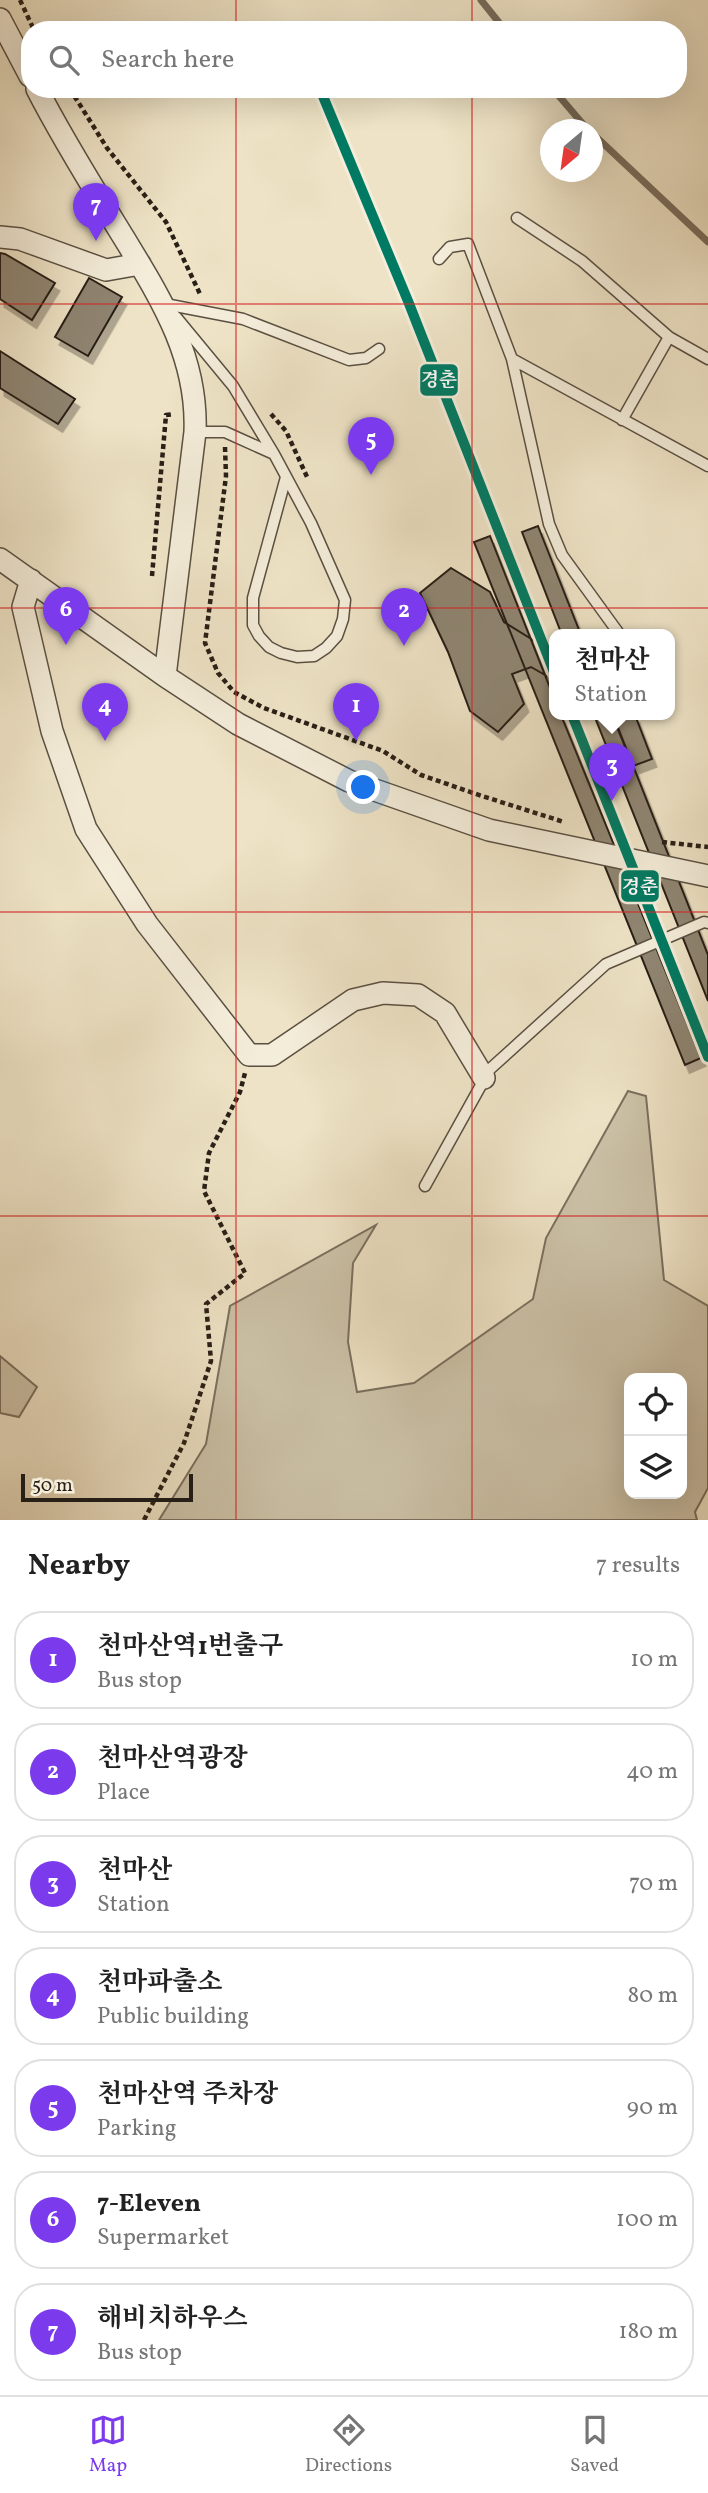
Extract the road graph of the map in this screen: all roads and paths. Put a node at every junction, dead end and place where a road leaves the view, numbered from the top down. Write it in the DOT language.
graph roads {
  1 [pos="20,0"];
  2 [pos="0,19"];
  3 [pos="30,21"];
  4 [pos="21,59"];
  5 [pos="42,98"];
  6 [pos="76,98"];
  7 [pos="517,218"];
  8 [pos="0,237"];
  9 [pos="439,259"];
  10 [pos="139,264"];
  11 [pos="164,304"];
  12 [pos="205,312"];
  13 [pos="669,337"];
  14 [pos="379,349"];
  15 [pos="512,359"];
  16 [pos="708,359"];
  17 [pos="270,413"];
  18 [pos="622,420"];
  19 [pos="195,421"];
  20 [pos="274,454"];
  21 [pos="708,466"];
  22 [pos="286,477"];
  23 [pos="309,482"];
  24 [pos="0,559"];
  25 [pos="152,576"];
  26 [pos="31,580"];
  27 [pos="616,629"];
  28 [pos="165,676"];
  29 [pos="673,844"];
  30 [pos="708,847"];
  31 [pos="698,875"];
  32 [pos="708,923"];
  33 [pos="249,1055"];
  34 [pos="484,1078"];
  35 [pos="425,1185"];
  36 [pos="144,1520"];
  1 -- 3 [label="path"];
  2 -- 4 [label="street"];
  5 -- 10 [label="street"];
  6 -- 12 [label="path"];
  7 -- 13 [label="lane"];
  8 -- 10 [label="street"];
  9 -- 15 [label="lane"];
  10 -- 11 [label="street"];
  11 -- 12 [label="lane"];
  11 -- 19 [label="street"];
  11 -- 20 [label="lane"];
  12 -- 14 [label="lane"];
  13 -- 16 [label="lane"];
  13 -- 18 [label="lane"];
  15 -- 18 [label="lane"];
  15 -- 27 [label="lane"];
  17 -- 23 [label="path"];
  18 -- 21 [label="lane"];
  19 -- 20 [label="lane"];
  19 -- 25 [label="path"];
  19 -- 28 [label="street"];
  20 -- 22 [label="lane"];
  22 -- 22 [label="lane"];
  24 -- 26 [label="street"];
  26 -- 28 [label="street"];
  26 -- 33 [label="street"];
  28 -- 31 [label="street"];
  29 -- 30 [label="path"];
  32 -- 34 [label="lane"];
  33 -- 34 [label="street"];
  33 -- 36 [label="path"];
  34 -- 35 [label="lane"];
}
